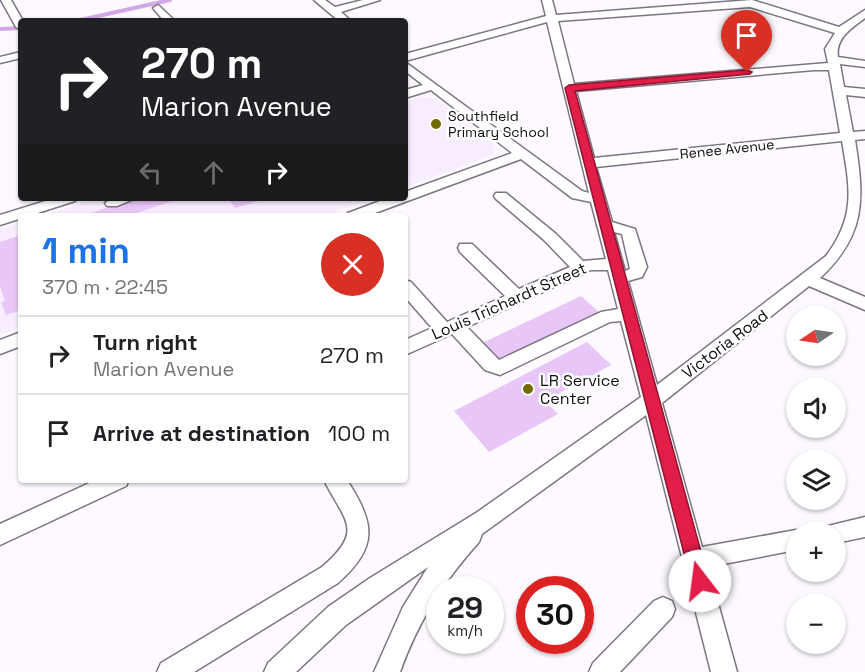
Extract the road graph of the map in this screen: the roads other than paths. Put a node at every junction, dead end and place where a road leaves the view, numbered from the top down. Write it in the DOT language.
graph roads {
  1 [pos="6,0"];
  2 [pos="319,0"];
  3 [pos="375,0"];
  4 [pos="748,2"];
  5 [pos="158,8"];
  6 [pos="549,9"];
  7 [pos="332,11"];
  8 [pos="865,14"];
  9 [pos="167,18"];
  10 [pos="342,18"];
  11 [pos="18,22"];
  12 [pos="841,32"];
  13 [pos="18,56"];
  14 [pos="408,57"];
  15 [pos="0,60"];
  16 [pos="832,63"];
  17 [pos="865,64"];
  18 [pos="408,67"];
  19 [pos="432,86"];
  20 [pos="569,88"];
  21 [pos="837,90"];
  22 [pos="408,93"];
  23 [pos="865,93"];
  24 [pos="865,135"];
  25 [pos="847,137"];
  26 [pos="521,154"];
  27 [pos="590,163"];
  28 [pos="861,186"];
  29 [pos="408,196"];
  30 [pos="501,196"];
  31 [pos="598,199"];
  32 [pos="60,201"];
  33 [pos="119,201"];
  34 [pos="393,201"];
  35 [pos="112,203"];
  36 [pos="22,213"];
  37 [pos="361,213"];
  38 [pos="18,214"];
  39 [pos="0,220"];
  40 [pos="605,226"];
  41 [pos="466,248"];
  42 [pos="579,268"];
  43 [pos="617,271"];
  44 [pos="810,280"];
  45 [pos="408,289"];
  46 [pos="517,297"];
  47 [pos="865,304"];
  48 [pos="627,314"];
  49 [pos="449,328"];
  50 [pos="18,340"];
  51 [pos="0,347"];
  52 [pos="408,347"];
  53 [pos="652,400"];
  54 [pos="112,483"];
  55 [pos="337,483"];
  56 [pos="484,520"];
  57 [pos="865,527"];
  58 [pos="846,530"];
  59 [pos="0,535"];
  60 [pos="786,542"];
  61 [pos="694,559"];
  62 [pos="663,609"];
  63 [pos="170,672"];
  64 [pos="277,672"];
  65 [pos="387,672"];
  66 [pos="602,672"];
  67 [pos="724,672"];
  1 -- 11 [label="street"];
  2 -- 7 [label="street"];
  3 -- 7 [label="street"];
  4 -- 6 [label="street"];
  4 -- 12 [label="street"];
  5 -- 9 [label="street"];
  6 -- 14 [label="street"];
  6 -- 20 [label="street"];
  7 -- 10 [label="street"];
  8 -- 12 [label="street"];
  12 -- 16 [label="street"];
  13 -- 15 [label="street"];
  16 -- 17 [label="street"];
  16 -- 20 [label="street"];
  16 -- 21 [label="street, Victoria Road"];
  18 -- 19 [label="street"];
  19 -- 22 [label="street"];
  19 -- 26 [label="street"];
  20 -- 27 [label="street"];
  21 -- 23 [label="street"];
  21 -- 25 [label="street, Victoria Road"];
  24 -- 25 [label="street, Renee Avenue"];
  25 -- 27 [label="street, Renee Avenue"];
  25 -- 28 [label="street, Victoria Road"];
  26 -- 29 [label="street"];
  26 -- 31 [label="street"];
  27 -- 31 [label="street"];
  28 -- 44 [label="street, Victoria Road"];
  30 -- 42 [label="street"];
  31 -- 40 [label="street"];
  32 -- 36 [label="street"];
  33 -- 35 [label="street"];
  34 -- 37 [label="street"];
  38 -- 39 [label="street"];
  40 -- 43 [label="street"];
  40 -- 43 [label="street"];
  41 -- 46 [label="street"];
  42 -- 43 [label="street, Louis Trichardt Street"];
  42 -- 46 [label="street, Louis Trichardt Street"];
  43 -- 48 [label="street"];
  44 -- 47 [label="street"];
  44 -- 53 [label="street, Victoria Road"];
  45 -- 49 [label="street"];
  46 -- 49 [label="street, Louis Trichardt Street"];
  48 -- 49 [label="street"];
  48 -- 53 [label="street"];
  49 -- 52 [label="street, Louis Trichardt Street"];
  50 -- 51 [label="street"];
  53 -- 56 [label="street, Victoria Road"];
  53 -- 61 [label="street"];
  54 -- 59 [label="street"];
  55 -- 63 [label="street"];
  56 -- 64 [label="street, Victoria Road"];
  56 -- 65 [label="street, Victoria Road"];
  57 -- 58 [label="street"];
  60 -- 61 [label="street"];
  61 -- 67 [label="street"];
  62 -- 66 [label="street"];
}
